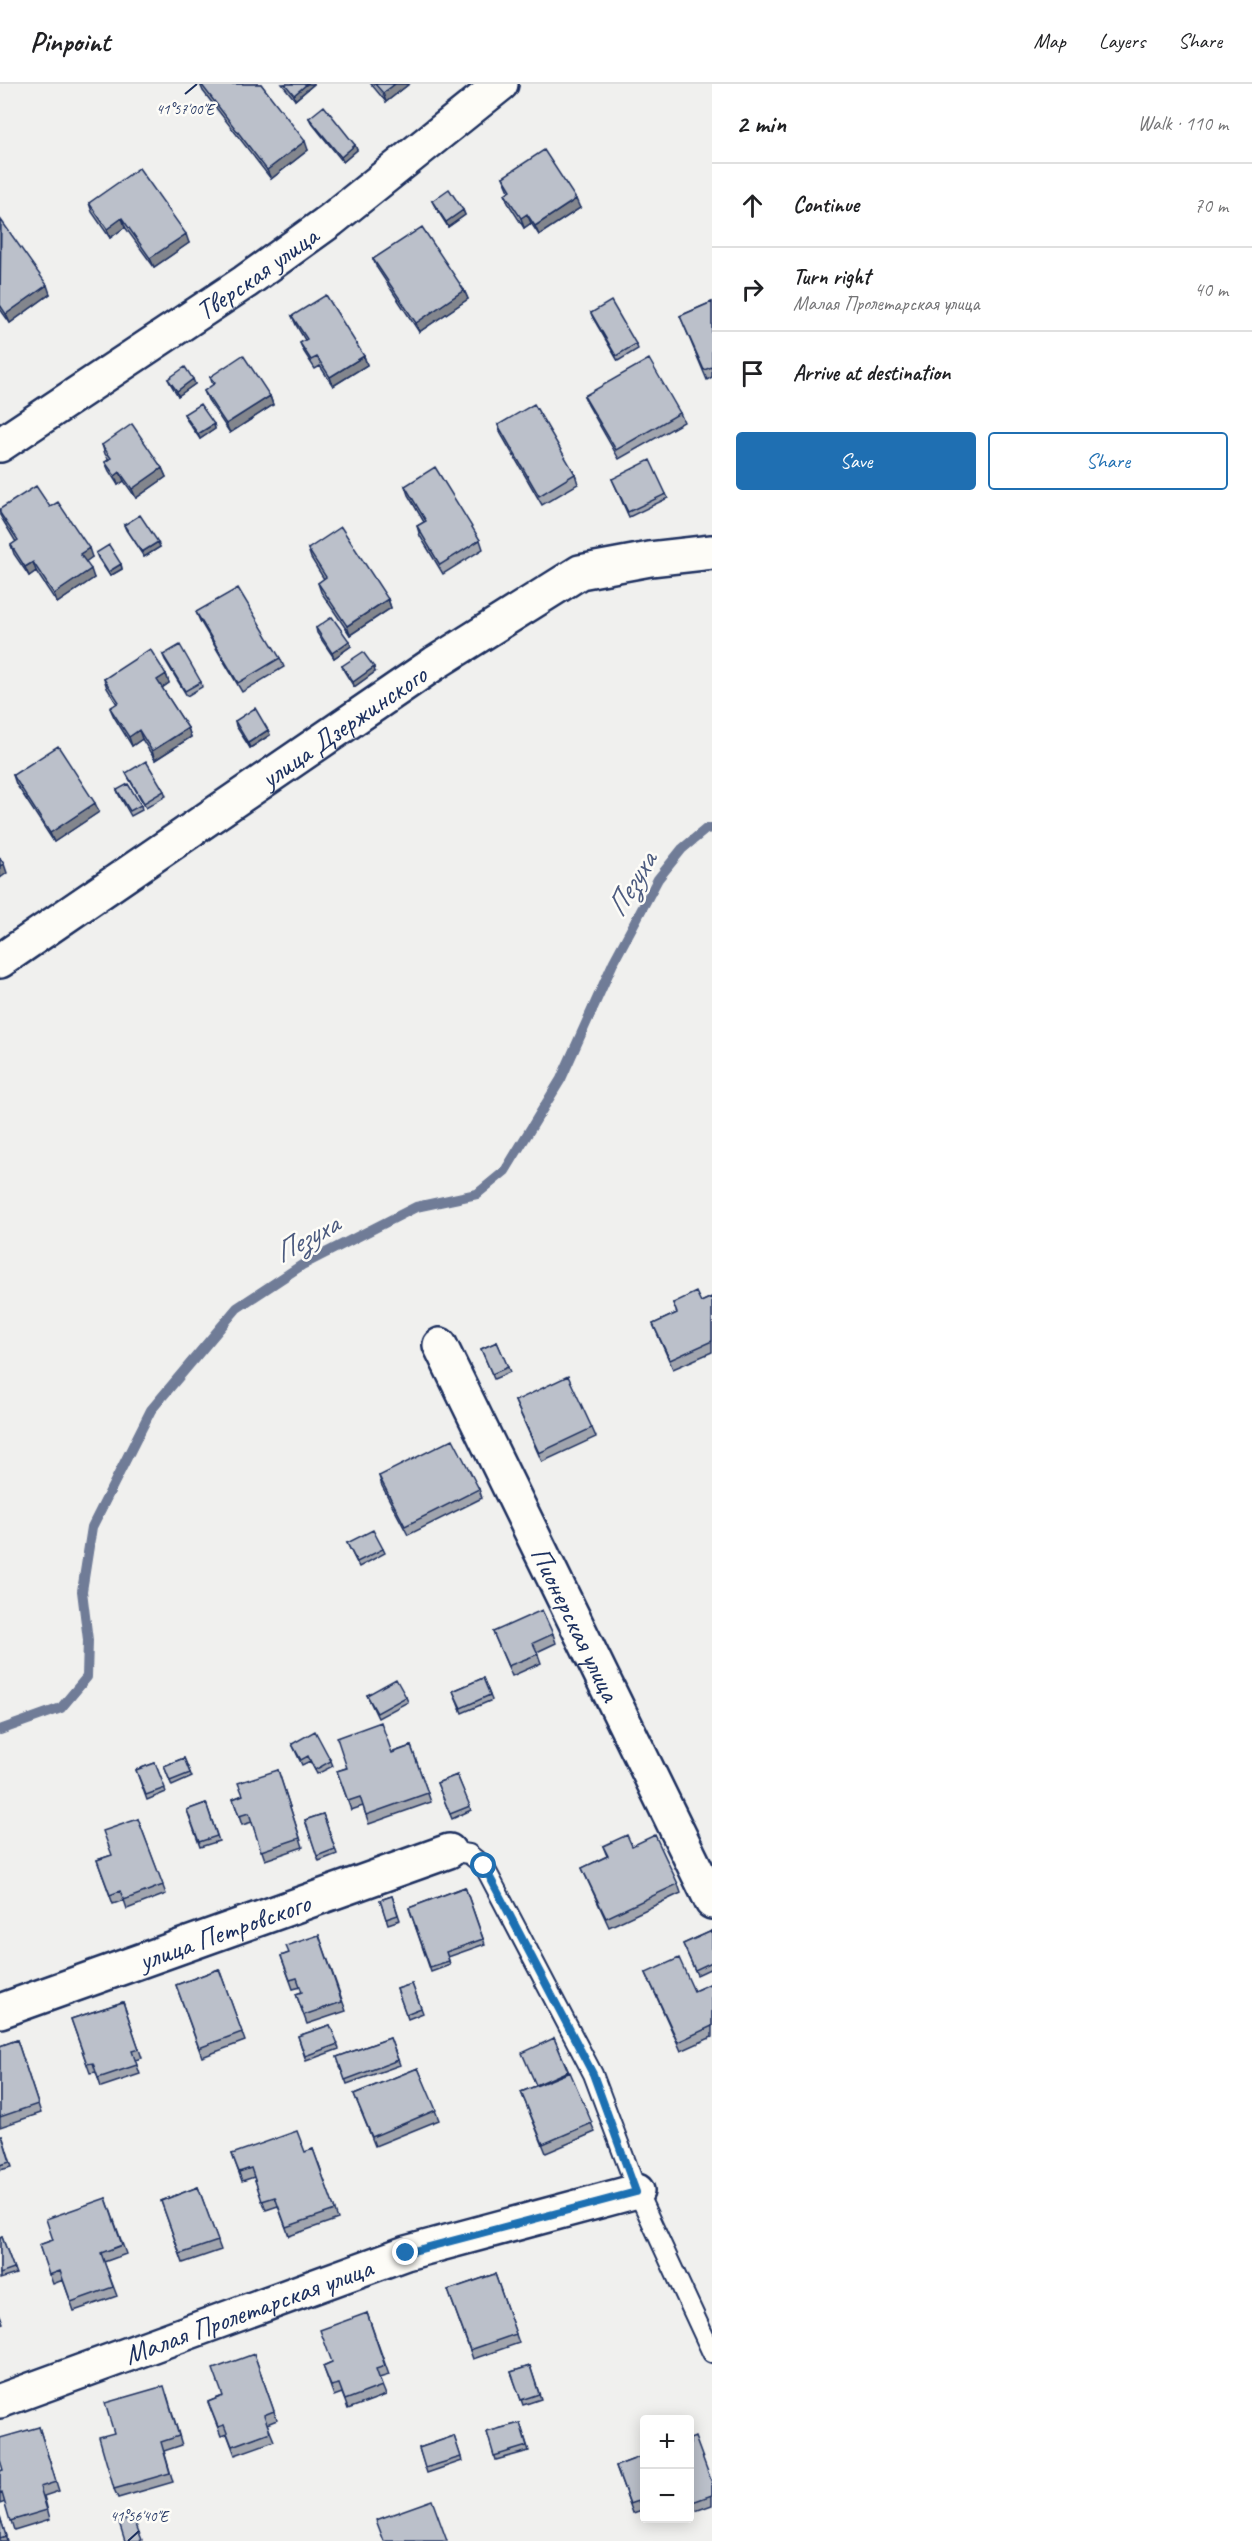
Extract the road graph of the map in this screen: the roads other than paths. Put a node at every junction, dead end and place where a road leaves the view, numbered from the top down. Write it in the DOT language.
graph roads {
  1 [pos="501,84"];
  2 [pos="0,445"];
  3 [pos="712,552"];
  4 [pos="0,961"];
  5 [pos="440,1345"];
  6 [pos="449,1851"];
  7 [pos="712,1902"];
  8 [pos="0,2011"];
  9 [pos="636,2192"];
  10 [pos="712,2353"];
  11 [pos="0,2401"];
  1 -- 2 [label="street, Тверская улица"];
  3 -- 4 [label="street, улица Дзержинского"];
  5 -- 7 [label="street, Пионерская улица"];
  6 -- 8 [label="street, улица Петровского"];
  6 -- 9 [label="lane"];
  9 -- 10 [label="lane"];
  9 -- 11 [label="street, Малая Пролетарская улица"];
}
